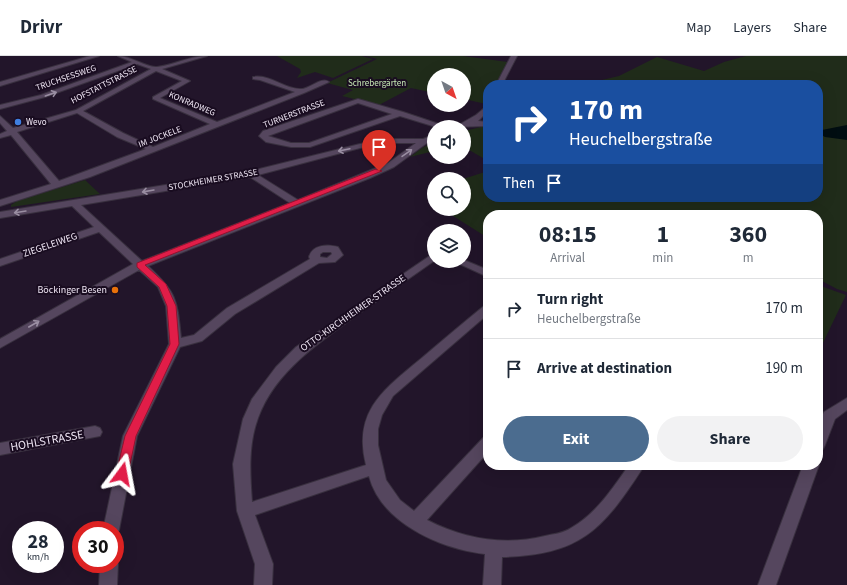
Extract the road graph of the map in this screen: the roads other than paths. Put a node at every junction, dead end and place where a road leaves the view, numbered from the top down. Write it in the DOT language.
graph roads {
  1 [pos="96,56"];
  2 [pos="121,56"];
  3 [pos="204,56"];
  4 [pos="514,56"];
  5 [pos="137,62"];
  6 [pos="156,69"];
  7 [pos="255,78"];
  8 [pos="502,80"];
  9 [pos="326,82"];
  10 [pos="0,84"];
  11 [pos="302,92"];
  12 [pos="0,106"];
  13 [pos="78,111"];
  14 [pos="483,113"];
  15 [pos="401,114"];
  16 [pos="0,118"];
  17 [pos="427,122"];
  18 [pos="471,122"];
  19 [pos="471,123"];
  20 [pos="483,124"];
  21 [pos="218,125"];
  22 [pos="12,132"];
  23 [pos="0,136"];
  24 [pos="427,140"];
  25 [pos="424,141"];
  26 [pos="154,150"];
  27 [pos="251,174"];
  28 [pos="57,185"];
  29 [pos="0,203"];
  30 [pos="297,203"];
  31 [pos="75,204"];
  32 [pos="0,215"];
  33 [pos="100,228"];
  34 [pos="317,260"];
  35 [pos="427,261"];
  36 [pos="0,263"];
  37 [pos="140,265"];
  38 [pos="471,267"];
  39 [pos="483,272"];
  40 [pos="483,312"];
  41 [pos="0,344"];
  42 [pos="174,344"];
  43 [pos="847,403"];
  44 [pos="823,413"];
  45 [pos="95,432"];
  46 [pos="483,447"];
  47 [pos="0,449"];
  48 [pos="372,469"];
  49 [pos="634,470"];
  50 [pos="809,470"];
  51 [pos="245,511"];
  52 [pos="113,521"];
  53 [pos="414,522"];
  54 [pos="494,548"];
  55 [pos="109,573"];
  56 [pos="108,585"];
  57 [pos="263,585"];
  58 [pos="492,585"];
  59 [pos="767,585"];
  1 -- 10 [label="street"];
  2 -- 5 [label="street"];
  3 -- 6 [label="street, HOFSTATTSTRASSE"];
  4 -- 8 [label="street"];
  5 -- 6 [label="street"];
  12 -- 5 [label="street, TRUCHSESSWEG, one-way"];
  6 -- 13 [label="street, HOFSTATTSTRASSE"];
  6 -- 21 [label="street, KONRADWEG"];
  7 -- 11 [label="street"];
  9 -- 11 [label="street, IM JOCKELE"];
  11 -- 21 [label="street, IM JOCKELE"];
  13 -- 22 [label="street, HOFSTATTSTRASSE"];
  13 -- 26 [label="street"];
  14 -- 18 [label="street"];
  15 -- 15 [label="street, TURNERSTRASSE"];
  15 -- 17 [label="street, TURNERSTRASSE"];
  16 -- 22 [label="street"];
  19 -- 20 [label="street"];
  21 -- 26 [label="street, IM JOCKELE"];
  22 -- 23 [label="street, HOFSTATTSTRASSE"];
  22 -- 28 [label="street"];
  24 -- 25 [label="street"];
  25 -- 27 [label="street, STOCKHEIMER STRASSE, one-way"];
  30 -- 25 [label="street, one-way"];
  26 -- 28 [label="street, IM JOCKELE"];
  27 -- 30 [label="street"];
  27 -- 31 [label="street, STOCKHEIMER STRASSE, one-way"];
  28 -- 29 [label="street, IM JOCKELE"];
  30 -- 37 [label="street"];
  31 -- 32 [label="street, STOCKHEIMER STRASSE, one-way"];
  31 -- 33 [label="street"];
  33 -- 36 [label="street, ZIEGELEIWEG"];
  33 -- 37 [label="street"];
  34 -- 42 [label="street"];
  35 -- 51 [label="street, OTTO-KIRCHHEIMER-STRASSE"];
  41 -- 37 [label="street, one-way"];
  37 -- 42 [label="street"];
  38 -- 39 [label="street"];
  40 -- 48 [label="street"];
  42 -- 52 [label="street"];
  43 -- 44 [label="street"];
  45 -- 47 [label="street, HOHLSTRASSE"];
  46 -- 53 [label="street"];
  48 -- 51 [label="street"];
  48 -- 53 [label="street"];
  49 -- 54 [label="street"];
  50 -- 59 [label="street"];
  51 -- 57 [label="street, OTTO-KIRCHHEIMER-STRASSE"];
  53 -- 54 [label="street"];
  54 -- 58 [label="street"];
  55 -- 56 [label="street"];
}
